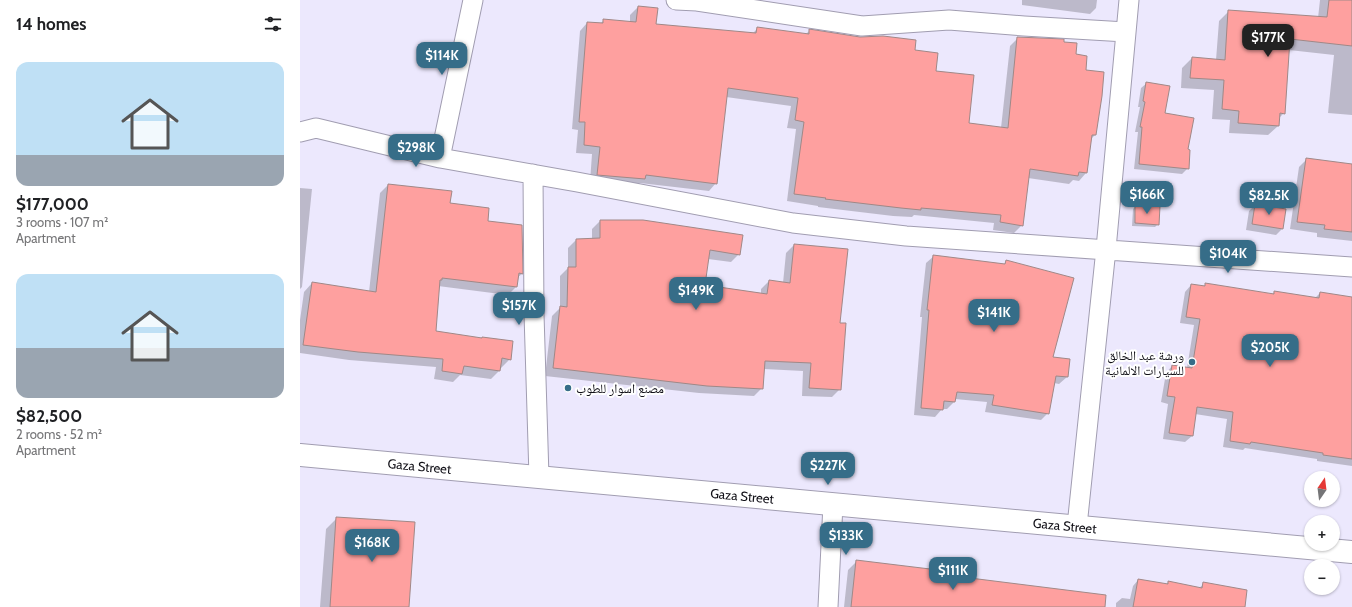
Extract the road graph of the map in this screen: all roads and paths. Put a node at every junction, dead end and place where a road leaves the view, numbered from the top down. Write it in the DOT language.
graph roads {
  1 [pos="473,0"];
  2 [pos="676,0"];
  3 [pos="1129,0"];
  4 [pos="1126,32"];
  5 [pos="300,132"];
  6 [pos="440,158"];
  7 [pos="533,174"];
  8 [pos="1106,249"];
  9 [pos="1352,267"];
  10 [pos="300,455"];
  11 [pos="539,477"];
  12 [pos="833,504"];
  13 [pos="1077,526"];
  14 [pos="1352,552"];
  15 [pos="828,607"];
  1 -- 6 [label="street"];
  2 -- 4 [label="street"];
  3 -- 4 [label="street"];
  4 -- 8 [label="street"];
  5 -- 6 [label="street"];
  6 -- 7 [label="street"];
  7 -- 8 [label="street"];
  7 -- 11 [label="street"];
  8 -- 9 [label="street"];
  8 -- 13 [label="street"];
  10 -- 11 [label="main road, Gaza Street"];
  11 -- 12 [label="main road, Gaza Street"];
  12 -- 13 [label="main road, Gaza Street"];
  12 -- 15 [label="street"];
  13 -- 14 [label="main road, Gaza Street"];
}
